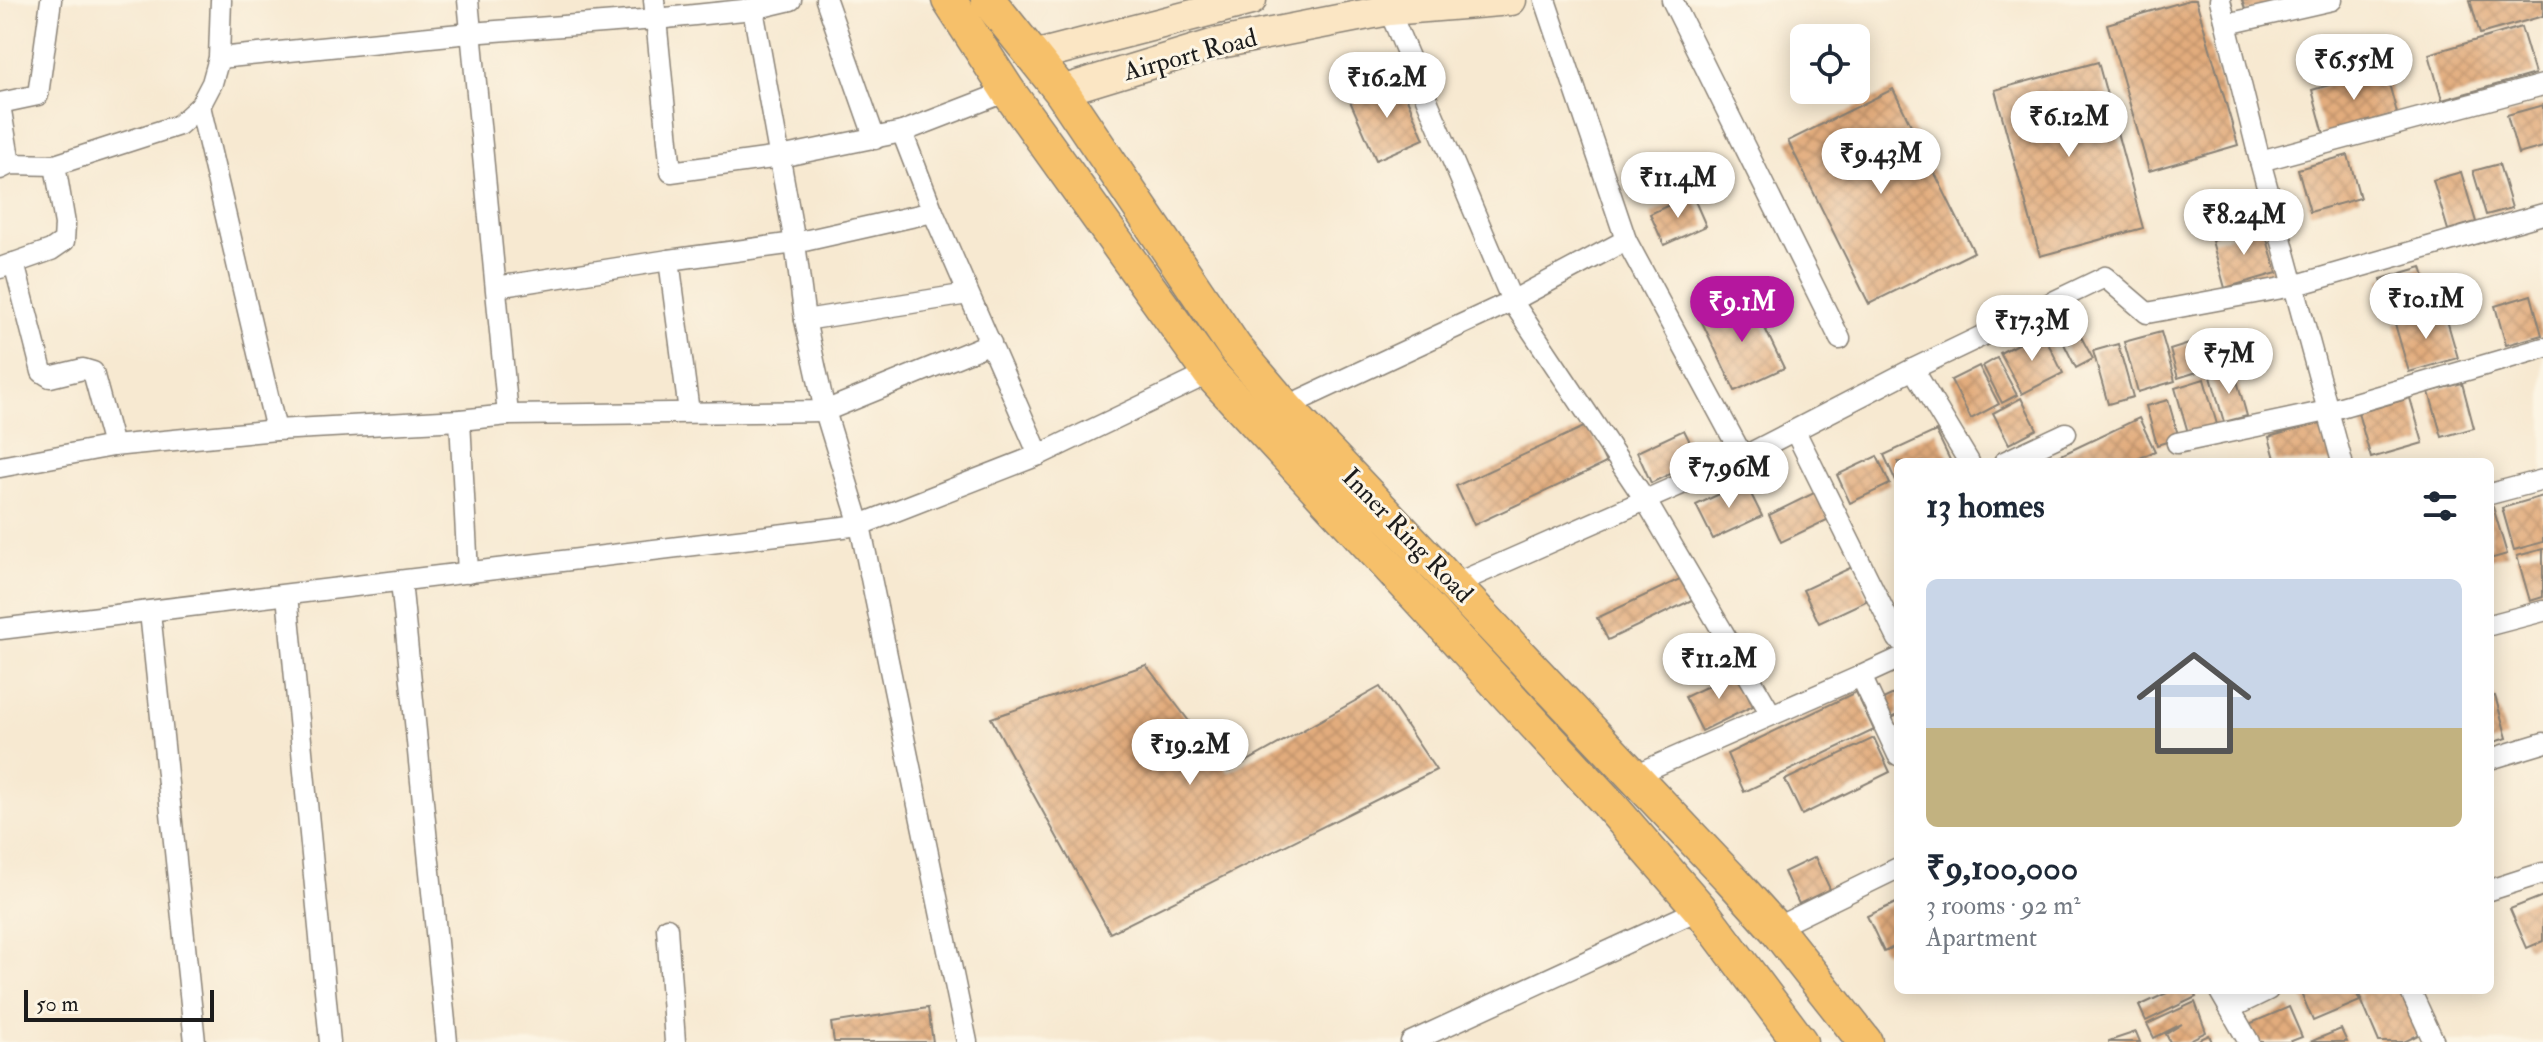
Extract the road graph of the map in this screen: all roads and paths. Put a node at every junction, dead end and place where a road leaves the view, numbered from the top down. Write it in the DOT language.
graph roads {
  1 [pos="51,0"];
  2 [pos="221,0"];
  3 [pos="468,0"];
  4 [pos="791,0"];
  5 [pos="826,0"];
  6 [pos="949,0"];
  7 [pos="1251,0"];
  8 [pos="1511,0"];
  9 [pos="1545,0"];
  10 [pos="1672,0"];
  11 [pos="2220,0"];
  12 [pos="2332,0"];
  13 [pos="997,3"];
  14 [pos="1205,5"];
  15 [pos="753,9"];
  16 [pos="655,10"];
  17 [pos="1389,10"];
  18 [pos="2227,24"];
  19 [pos="470,33"];
  20 [pos="1034,56"];
  21 [pos="219,58"];
  22 [pos="2543,85"];
  23 [pos="1008,91"];
  24 [pos="1061,91"];
  25 [pos="0,104"];
  26 [pos="200,106"];
  27 [pos="902,132"];
  28 [pos="875,139"];
  29 [pos="780,157"];
  30 [pos="2260,161"];
  31 [pos="55,165"];
  32 [pos="5,166"];
  33 [pos="933,212"];
  34 [pos="2543,214"];
  35 [pos="1626,240"];
  36 [pos="795,243"];
  37 [pos="669,260"];
  38 [pos="7,266"];
  39 [pos="2293,286"];
  40 [pos="496,287"];
  41 [pos="968,294"];
  42 [pos="1512,301"];
  43 [pos="805,320"];
  44 [pos="1840,339"];
  45 [pos="991,343"];
  46 [pos="2543,348"];
  47 [pos="1913,369"];
  48 [pos="1210,373"];
  49 [pos="1285,407"];
  50 [pos="825,411"];
  51 [pos="2327,411"];
  52 [pos="689,412"];
  53 [pos="508,415"];
  54 [pos="460,420"];
  55 [pos="276,430"];
  56 [pos="1795,431"];
  57 [pos="2066,433"];
  58 [pos="2177,443"];
  59 [pos="113,446"];
  60 [pos="1039,455"];
  61 [pos="1743,457"];
  62 [pos="1967,458"];
  63 [pos="2013,458"];
  64 [pos="2341,458"];
  65 [pos="0,467"];
  66 [pos="2543,480"];
  67 [pos="2494,493"];
  68 [pos="1646,501"];
  69 [pos="860,525"];
  70 [pos="468,573"];
  71 [pos="401,581"];
  72 [pos="1455,584"];
  73 [pos="287,595"];
  74 [pos="2543,611"];
  75 [pos="150,612"];
  76 [pos="2494,624"];
  77 [pos="0,629"];
  78 [pos="1894,631"];
  79 [pos="1894,661"];
  80 [pos="1861,676"];
  81 [pos="1771,714"];
  82 [pos="2543,743"];
  83 [pos="1894,746"];
  84 [pos="2494,758"];
  85 [pos="1635,775"];
  86 [pos="1894,870"];
  87 [pos="2543,873"];
  88 [pos="2494,889"];
  89 [pos="1700,909"];
  90 [pos="667,928"];
  91 [pos="1775,928"];
  92 [pos="2222,994"];
  93 [pos="2260,994"];
  94 [pos="2412,994"];
  95 [pos="2231,1008"];
  96 [pos="195,1042"];
  97 [pos="330,1042"];
  98 [pos="447,1042"];
  99 [pos="675,1042"];
  100 [pos="967,1042"];
  101 [pos="1411,1042"];
  102 [pos="1800,1042"];
  103 [pos="1865,1042"];
  104 [pos="2249,1042"];
  105 [pos="2434,1042"];
  1 -- 25 [label="street"];
  2 -- 21 [label="street"];
  3 -- 19 [label="street"];
  4 -- 15 [label="street"];
  5 -- 28 [label="street"];
  6 -- 23 [label="highway, Inner Ring Road"];
  7 -- 14 [label="main road, Airport Road"];
  8 -- 17 [label="main road, Airport Road"];
  9 -- 35 [label="street"];
  10 -- 44 [label="street"];
  11 -- 18 [label="street"];
  12 -- 18 [label="street"];
  13 -- 20 [label="highway, Inner Ring Road"];
  14 -- 20 [label="main road, Airport Road"];
  15 -- 16 [label="street"];
  15 -- 29 [label="street"];
  16 -- 19 [label="street"];
  16 -- 29 [label="street"];
  17 -- 24 [label="main road, Airport Road"];
  17 -- 42 [label="street"];
  18 -- 30 [label="street"];
  19 -- 21 [label="street"];
  19 -- 40 [label="street"];
  20 -- 24 [label="highway, Inner Ring Road"];
  21 -- 26 [label="street"];
  22 -- 30 [label="street"];
  23 -- 27 [label="street"];
  23 -- 48 [label="highway, Inner Ring Road"];
  24 -- 49 [label="highway, Inner Ring Road"];
  25 -- 32 [label="street"];
  26 -- 31 [label="street"];
  26 -- 55 [label="street"];
  27 -- 28 [label="street"];
  27 -- 33 [label="street"];
  28 -- 29 [label="street"];
  29 -- 36 [label="street"];
  30 -- 39 [label="street"];
  31 -- 32 [label="street"];
  31 -- 38 [label="street"];
  33 -- 36 [label="street"];
  33 -- 41 [label="street"];
  34 -- 39 [label="street"];
  35 -- 42 [label="street"];
  35 -- 61 [label="street"];
  36 -- 37 [label="street"];
  36 -- 43 [label="street"];
  37 -- 40 [label="street"];
  37 -- 52 [label="street"];
  38 -- 59 [label="street"];
  39 -- 47 [label="street"];
  39 -- 51 [label="street"];
  40 -- 53 [label="street"];
  41 -- 43 [label="street"];
  41 -- 45 [label="street"];
  42 -- 49 [label="street"];
  42 -- 68 [label="street"];
  43 -- 50 [label="street"];
  45 -- 50 [label="street"];
  45 -- 60 [label="street"];
  46 -- 51 [label="street"];
  47 -- 56 [label="street"];
  47 -- 62 [label="street"];
  48 -- 60 [label="street"];
  48 -- 89 [label="highway, Inner Ring Road"];
  49 -- 72 [label="highway, Inner Ring Road"];
  50 -- 52 [label="street"];
  50 -- 69 [label="street"];
  51 -- 58 [label="street"];
  51 -- 64 [label="street"];
  52 -- 53 [label="street"];
  53 -- 54 [label="street"];
  54 -- 55 [label="street"];
  54 -- 70 [label="street"];
  55 -- 59 [label="street"];
  56 -- 61 [label="street"];
  56 -- 78 [label="street"];
  57 -- 63 [label="street"];
  59 -- 65 [label="street"];
  60 -- 69 [label="street"];
  61 -- 68 [label="street"];
  66 -- 67 [label="street"];
  68 -- 72 [label="street"];
  68 -- 81 [label="street"];
  69 -- 70 [label="street"];
  69 -- 100 [label="street"];
  70 -- 71 [label="street"];
  71 -- 73 [label="street"];
  71 -- 98 [label="street"];
  72 -- 85 [label="highway, Inner Ring Road"];
  73 -- 75 [label="street"];
  73 -- 97 [label="street"];
  74 -- 76 [label="street"];
  75 -- 77 [label="street"];
  75 -- 96 [label="street"];
  79 -- 80 [label="street"];
  80 -- 81 [label="street"];
  80 -- 83 [label="street"];
  81 -- 85 [label="street"];
  82 -- 84 [label="street"];
  85 -- 91 [label="highway, Inner Ring Road"];
  86 -- 91 [label="street"];
  87 -- 88 [label="street"];
  89 -- 101 [label="street"];
  89 -- 102 [label="highway, Inner Ring Road"];
  90 -- 99 [label="street"];
  91 -- 103 [label="highway, Inner Ring Road"];
  92 -- 95 [label="street"];
  93 -- 95 [label="street"];
  94 -- 105 [label="street"];
  95 -- 104 [label="street"];
}
